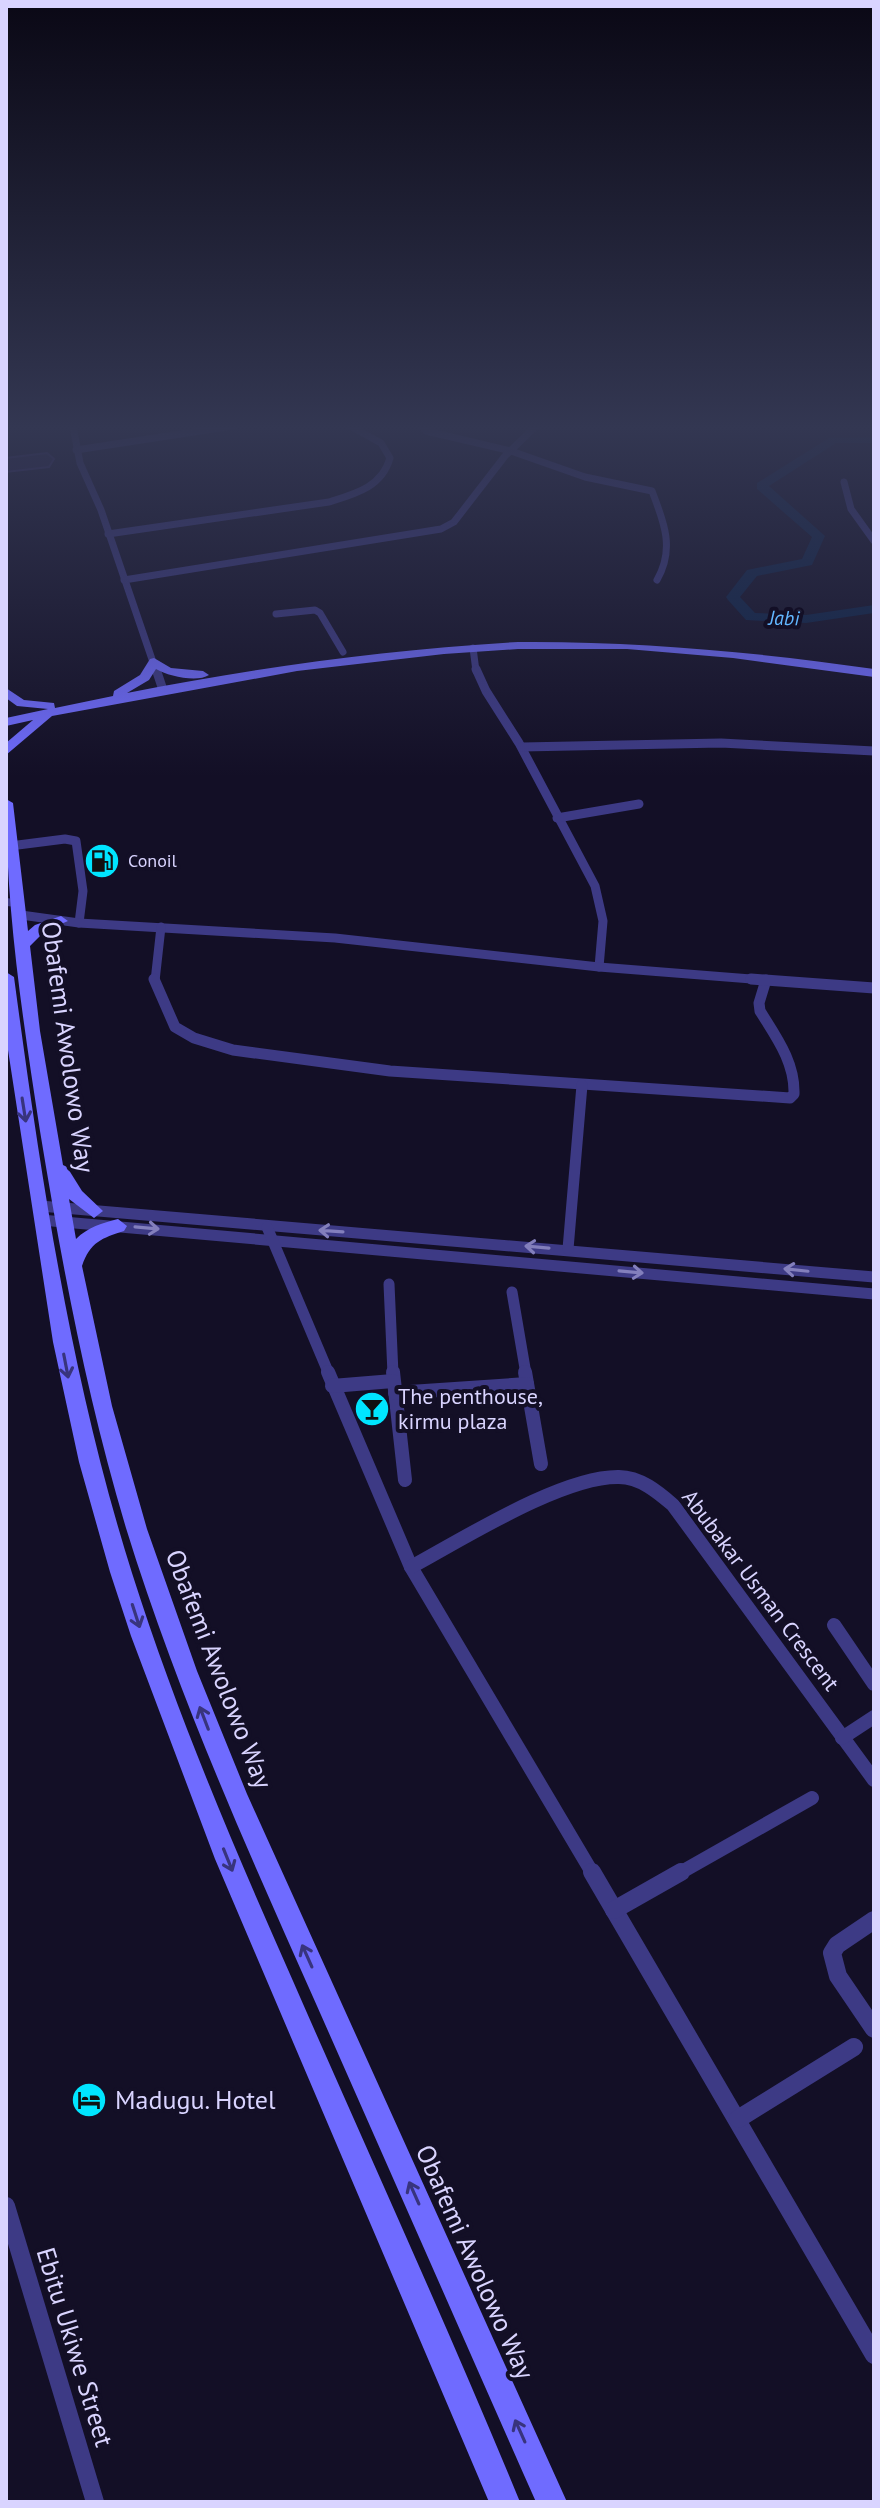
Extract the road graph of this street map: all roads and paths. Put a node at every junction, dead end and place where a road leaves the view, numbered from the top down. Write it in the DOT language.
graph roads {
  1 [pos="353,543"];
  2 [pos="668,543"];
  3 [pos="111,544"];
  4 [pos="120,570"];
  5 [pos="146,576"];
  6 [pos="124,580"];
  7 [pos="657,580"];
  8 [pos="128,592"];
  9 [pos="276,614"];
  10 [pos="621,643"];
  11 [pos="473,648"];
  12 [pos="343,652"];
  13 [pos="154,662"];
  14 [pos="874,665"];
  15 [pos="874,673"];
  16 [pos="211,675"];
  17 [pos="162,688"];
  18 [pos="6,692"];
  19 [pos="118,694"];
  20 [pos="58,708"];
  21 [pos="6,716"];
  22 [pos="6,722"];
  23 [pos="522,747"];
  24 [pos="6,751"];
  25 [pos="874,751"];
  26 [pos="6,803"];
  27 [pos="639,804"];
  28 [pos="557,818"];
  29 [pos="10,846"];
  30 [pos="13,909"];
  31 [pos="61,921"];
  32 [pos="79,923"];
  33 [pos="161,927"];
  34 [pos="23,944"];
  35 [pos="599,967"];
  36 [pos="6,977"];
  37 [pos="766,980"];
  38 [pos="874,988"];
  39 [pos="582,1085"];
  40 [pos="53,1155"];
  41 [pos="94,1211"];
  42 [pos="52,1214"];
  43 [pos="118,1226"];
  44 [pos="270,1233"];
  45 [pos="568,1249"];
  46 [pos="73,1266"];
  47 [pos="874,1277"];
  48 [pos="389,1284"];
  49 [pos="512,1292"];
  50 [pos="874,1294"];
  51 [pos="527,1384"];
  52 [pos="332,1386"];
  53 [pos="394,1387"];
  54 [pos="541,1464"];
  55 [pos="405,1480"];
  56 [pos="411,1567"];
  57 [pos="834,1625"];
  58 [pos="874,1684"];
  59 [pos="874,1717"];
  60 [pos="842,1738"];
  61 [pos="874,1780"];
  62 [pos="812,1798"];
  63 [pos="614,1910"];
  64 [pos="874,1920"];
  65 [pos="874,2029"];
  66 [pos="854,2047"];
  67 [pos="738,2119"];
  68 [pos="6,2206"];
  69 [pos="874,2355"];
  70 [pos="95,2502"];
  71 [pos="505,2502"];
  72 [pos="552,2502"];
  1 -- 5 [label="street"];
  2 -- 7 [label="street"];
  3 -- 4 [label="street"];
  4 -- 5 [label="street"];
  4 -- 6 [label="street"];
  5 -- 6 [label="street"];
  5 -- 8 [label="street"];
  6 -- 8 [label="street"];
  8 -- 13 [label="street"];
  9 -- 12 [label="street"];
  10 -- 11 [label="main road"];
  10 -- 12 [label="main road"];
  10 -- 14 [label="main road"];
  10 -- 15 [label="main road"];
  11 -- 17 [label="main road"];
  11 -- 23 [label="street"];
  12 -- 16 [label="main road"];
  13 -- 16 [label="main road"];
  13 -- 17 [label="street"];
  13 -- 19 [label="main road"];
  16 -- 17 [label="main road"];
  17 -- 19 [label="main road"];
  17 -- 20 [label="main road"];
  18 -- 20 [label="main road"];
  19 -- 20 [label="main road"];
  20 -- 21 [label="main road"];
  20 -- 22 [label="main road"];
  20 -- 24 [label="main road"];
  23 -- 25 [label="street"];
  23 -- 28 [label="street"];
  26 -- 29 [label="main road, Obafemi Awolowo Way"];
  27 -- 28 [label="street"];
  28 -- 35 [label="street"];
  29 -- 30 [label="main road, Obafemi Awolowo Way"];
  29 -- 32 [label="street"];
  30 -- 31 [label="street"];
  30 -- 34 [label="main road, Obafemi Awolowo Way"];
  31 -- 32 [label="street"];
  31 -- 34 [label="main road"];
  32 -- 33 [label="street"];
  33 -- 35 [label="street"];
  33 -- 39 [label="street"];
  34 -- 40 [label="main road, Obafemi Awolowo Way"];
  35 -- 37 [label="street"];
  36 -- 42 [label="main road, Obafemi Awolowo Way, one-way"];
  37 -- 38 [label="street"];
  37 -- 39 [label="street"];
  39 -- 45 [label="street"];
  40 -- 41 [label="main road"];
  40 -- 42 [label="main road, Obafemi Awolowo Way"];
  41 -- 42 [label="street"];
  41 -- 44 [label="street"];
  42 -- 43 [label="street"];
  42 -- 46 [label="main road, Obafemi Awolowo Way"];
  42 -- 71 [label="main road, Obafemi Awolowo Way, one-way"];
  43 -- 44 [label="street, one-way"];
  43 -- 46 [label="main road"];
  45 -- 44 [label="street, one-way"];
  44 -- 50 [label="street, one-way"];
  44 -- 52 [label="street"];
  47 -- 45 [label="street, one-way"];
  72 -- 46 [label="main road, Obafemi Awolowo Way, one-way"];
  48 -- 53 [label="street"];
  49 -- 51 [label="street"];
  51 -- 53 [label="street"];
  51 -- 54 [label="street"];
  52 -- 53 [label="street"];
  52 -- 56 [label="street"];
  53 -- 55 [label="street"];
  56 -- 60 [label="street, Abubakar Usman Crescent"];
  56 -- 63 [label="street"];
  57 -- 58 [label="street"];
  59 -- 60 [label="street"];
  60 -- 61 [label="street, Abubakar Usman Crescent"];
  62 -- 63 [label="street"];
  63 -- 67 [label="street"];
  64 -- 65 [label="street"];
  66 -- 67 [label="street"];
  67 -- 69 [label="street"];
  68 -- 70 [label="street, Ebitu Ukiwe Street"];
}
